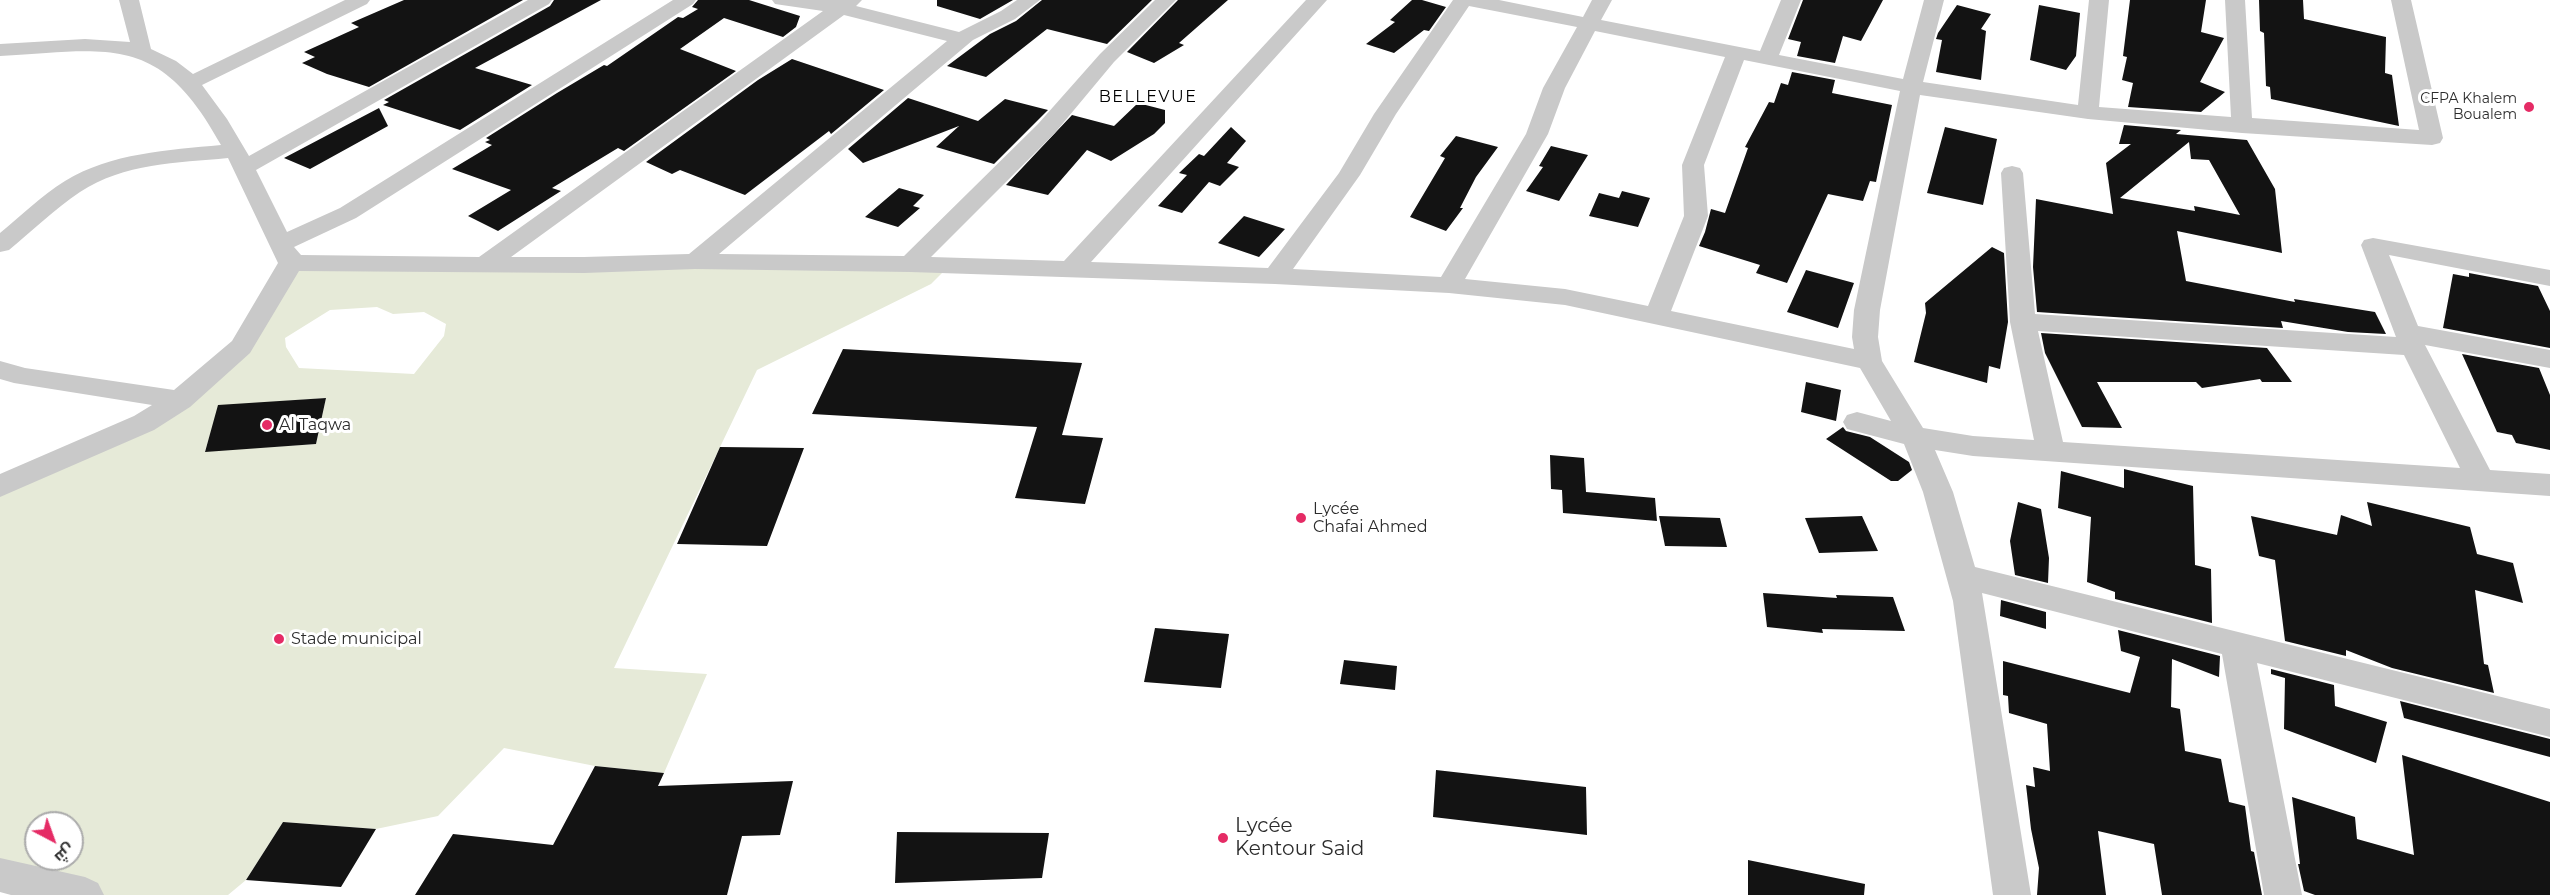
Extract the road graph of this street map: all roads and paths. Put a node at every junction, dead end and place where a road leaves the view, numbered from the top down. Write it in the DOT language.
graph roads {
  1 [pos="129,0"];
  2 [pos="360,0"];
  3 [pos="542,0"];
  4 [pos="686,0"];
  5 [pos="782,0"];
  6 [pos="1030,0"];
  7 [pos="1166,0"];
  8 [pos="1317,0"];
  9 [pos="1462,0"];
  10 [pos="1469,0"];
  11 [pos="1602,0"];
  12 [pos="1791,0"];
  13 [pos="1934,0"];
  14 [pos="2099,0"];
  15 [pos="2235,0"];
  16 [pos="2401,0"];
  17 [pos="846,4"];
  18 [pos="1588,24"];
  19 [pos="962,39"];
  20 [pos="0,51"];
  21 [pos="142,52"];
  22 [pos="1737,53"];
  23 [pos="1767,59"];
  24 [pos="190,84"];
  25 [pos="1911,87"];
  26 [pos="2088,113"];
  27 [pos="2242,126"];
  28 [pos="238,159"];
  29 [pos="2012,173"];
  30 [pos="0,245"];
  31 [pos="286,253"];
  32 [pos="695,261"];
  33 [pos="909,264"];
  34 [pos="484,265"];
  35 [pos="1071,270"];
  36 [pos="1275,276"];
  37 [pos="2550,278"];
  38 [pos="1449,285"];
  39 [pos="1657,315"];
  40 [pos="2023,322"];
  41 [pos="2410,340"];
  42 [pos="2550,359"];
  43 [pos="1869,362"];
  44 [pos="0,370"];
  45 [pos="180,400"];
  46 [pos="1857,422"];
  47 [pos="1912,436"];
  48 [pos="2050,451"];
  49 [pos="2480,479"];
  50 [pos="2550,485"];
  51 [pos="0,486"];
  52 [pos="1963,576"];
  53 [pos="2237,644"];
  54 [pos="2550,723"];
  55 [pos="0,875"];
  56 [pos="85,895"];
  57 [pos="2012,895"];
  58 [pos="2283,895"];
  1 -- 21 [label="street"];
  2 -- 24 [label="street"];
  3 -- 28 [label="street"];
  4 -- 31 [label="street"];
  5 -- 17 [label="street"];
  6 -- 19 [label="street"];
  7 -- 33 [label="street"];
  8 -- 35 [label="street"];
  9 -- 36 [label="street"];
  10 -- 18 [label="street"];
  11 -- 18 [label="street"];
  12 -- 23 [label="street"];
  13 -- 25 [label="street"];
  14 -- 26 [label="street"];
  15 -- 27 [label="street"];
  16 -- 27 [label="street"];
  17 -- 19 [label="street"];
  17 -- 34 [label="street"];
  18 -- 22 [label="street"];
  18 -- 38 [label="street"];
  19 -- 32 [label="street"];
  20 -- 21 [label="street"];
  21 -- 24 [label="street"];
  22 -- 23 [label="street"];
  22 -- 39 [label="street"];
  23 -- 25 [label="street"];
  24 -- 28 [label="street"];
  25 -- 26 [label="street"];
  25 -- 43 [label="street"];
  26 -- 27 [label="street"];
  28 -- 30 [label="street"];
  28 -- 31 [label="street"];
  29 -- 40 [label="street"];
  31 -- 34 [label="street"];
  31 -- 45 [label="street"];
  32 -- 33 [label="street"];
  32 -- 34 [label="street"];
  33 -- 35 [label="street"];
  35 -- 36 [label="street"];
  36 -- 38 [label="street"];
  37 -- 41 [label="street"];
  38 -- 39 [label="street"];
  39 -- 43 [label="street"];
  40 -- 41 [label="street"];
  40 -- 48 [label="street"];
  41 -- 42 [label="street"];
  41 -- 49 [label="street"];
  43 -- 47 [label="street"];
  44 -- 45 [label="street"];
  45 -- 51 [label="street"];
  46 -- 47 [label="street"];
  47 -- 48 [label="street"];
  47 -- 52 [label="street"];
  48 -- 49 [label="street"];
  49 -- 50 [label="street"];
  52 -- 53 [label="street"];
  52 -- 57 [label="street"];
  53 -- 54 [label="street"];
  53 -- 58 [label="street"];
  55 -- 56 [label="street"];
}
